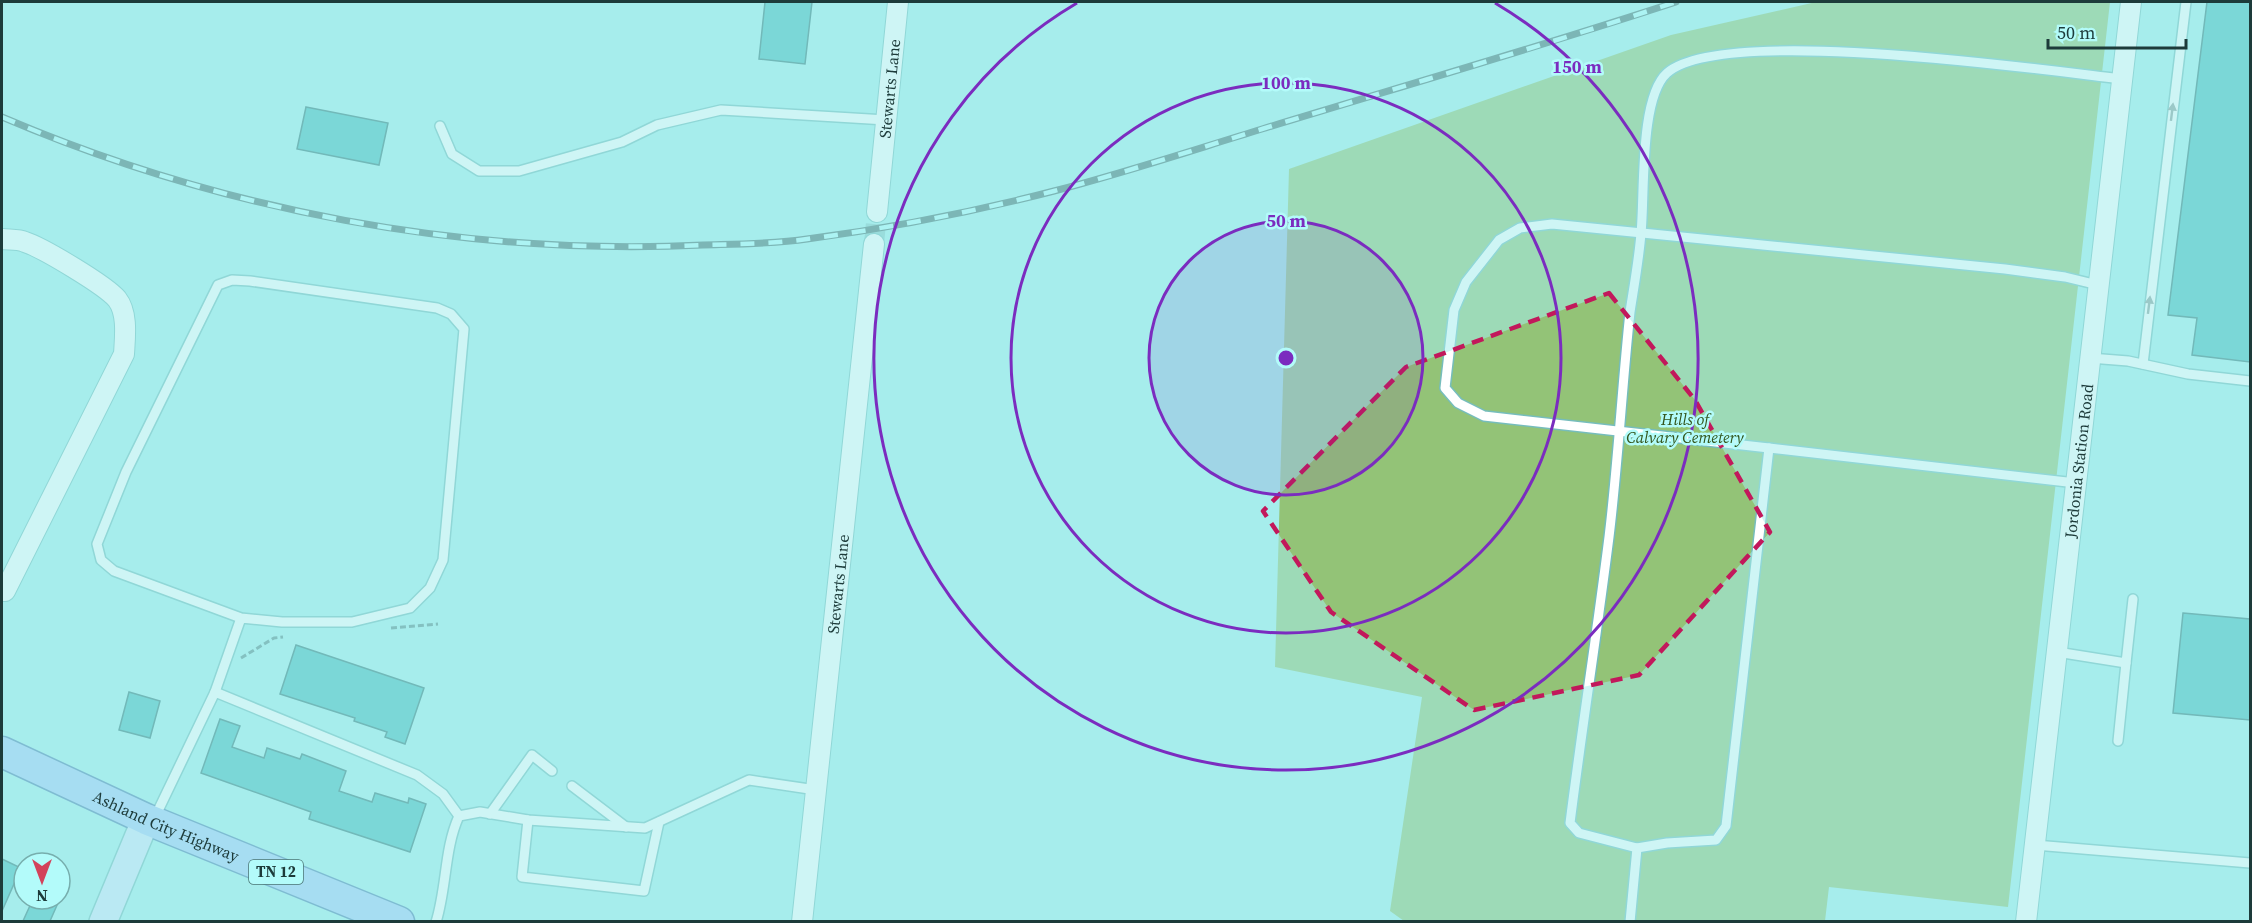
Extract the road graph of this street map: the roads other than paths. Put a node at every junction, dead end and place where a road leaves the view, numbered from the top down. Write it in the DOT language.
graph roads {
  1 [pos="898,2"];
  2 [pos="2131,2"];
  3 [pos="2186,2"];
  4 [pos="2122,80"];
  5 [pos="886,120"];
  6 [pos="440,126"];
  7 [pos="878,212"];
  8 [pos="1642,233"];
  9 [pos="2,239"];
  10 [pos="874,244"];
  11 [pos="2098,285"];
  12 [pos="2090,358"];
  13 [pos="2143,364"];
  14 [pos="2250,381"];
  15 [pos="1619,430"];
  16 [pos="1769,448"];
  17 [pos="2076,483"];
  18 [pos="2,590"];
  19 [pos="2133,599"];
  20 [pos="241,618"];
  21 [pos="2057,651"];
  22 [pos="2126,663"];
  23 [pos="215,692"];
  24 [pos="2118,741"];
  25 [pos="2,752"];
  26 [pos="552,771"];
  27 [pos="573,786"];
  28 [pos="816,790"];
  29 [pos="490,814"];
  30 [pos="459,816"];
  31 [pos="528,820"];
  32 [pos="149,821"];
  33 [pos="659,822"];
  34 [pos="626,827"];
  35 [pos="2035,845"];
  36 [pos="1637,848"];
  37 [pos="2250,863"];
  38 [pos="103,921"];
  39 [pos="399,921"];
  40 [pos="436,921"];
  41 [pos="802,921"];
  42 [pos="1630,921"];
  43 [pos="2026,921"];
  1 -- 5 [label="street, Stewarts Lane"];
  2 -- 4 [label="street, Jordonia Station Road"];
  13 -- 3 [label="lane, one-way"];
  4 -- 8 [label="lane"];
  4 -- 11 [label="street, Jordonia Station Road"];
  5 -- 6 [label="lane"];
  5 -- 7 [label="street, Stewarts Lane"];
  8 -- 11 [label="lane"];
  8 -- 15 [label="lane"];
  8 -- 15 [label="lane"];
  9 -- 18 [label="street"];
  10 -- 28 [label="street, Stewarts Lane"];
  11 -- 12 [label="street, Jordonia Station Road"];
  12 -- 13 [label="lane"];
  12 -- 17 [label="street, Jordonia Station Road"];
  13 -- 14 [label="lane"];
  15 -- 16 [label="lane"];
  15 -- 36 [label="lane"];
  16 -- 17 [label="lane"];
  16 -- 36 [label="lane"];
  17 -- 21 [label="street, Jordonia Station Road"];
  19 -- 22 [label="lane"];
  20 -- 20 [label="lane"];
  20 -- 23 [label="lane"];
  21 -- 22 [label="lane"];
  21 -- 35 [label="street, Jordonia Station Road"];
  22 -- 24 [label="lane"];
  23 -- 30 [label="lane"];
  23 -- 32 [label="lane"];
  25 -- 32 [label="main road, Ashland City Highway / TN 12"];
  26 -- 29 [label="lane"];
  27 -- 34 [label="lane"];
  28 -- 33 [label="lane"];
  28 -- 41 [label="street, Stewarts Lane"];
  29 -- 30 [label="lane"];
  29 -- 31 [label="lane"];
  30 -- 40 [label="lane"];
  31 -- 33 [label="lane"];
  31 -- 34 [label="lane"];
  32 -- 38 [label="street"];
  32 -- 39 [label="main road, Ashland City Highway / TN 12"];
  33 -- 34 [label="lane"];
  35 -- 37 [label="lane"];
  35 -- 43 [label="street, Jordonia Station Road"];
  36 -- 42 [label="lane"];
}
